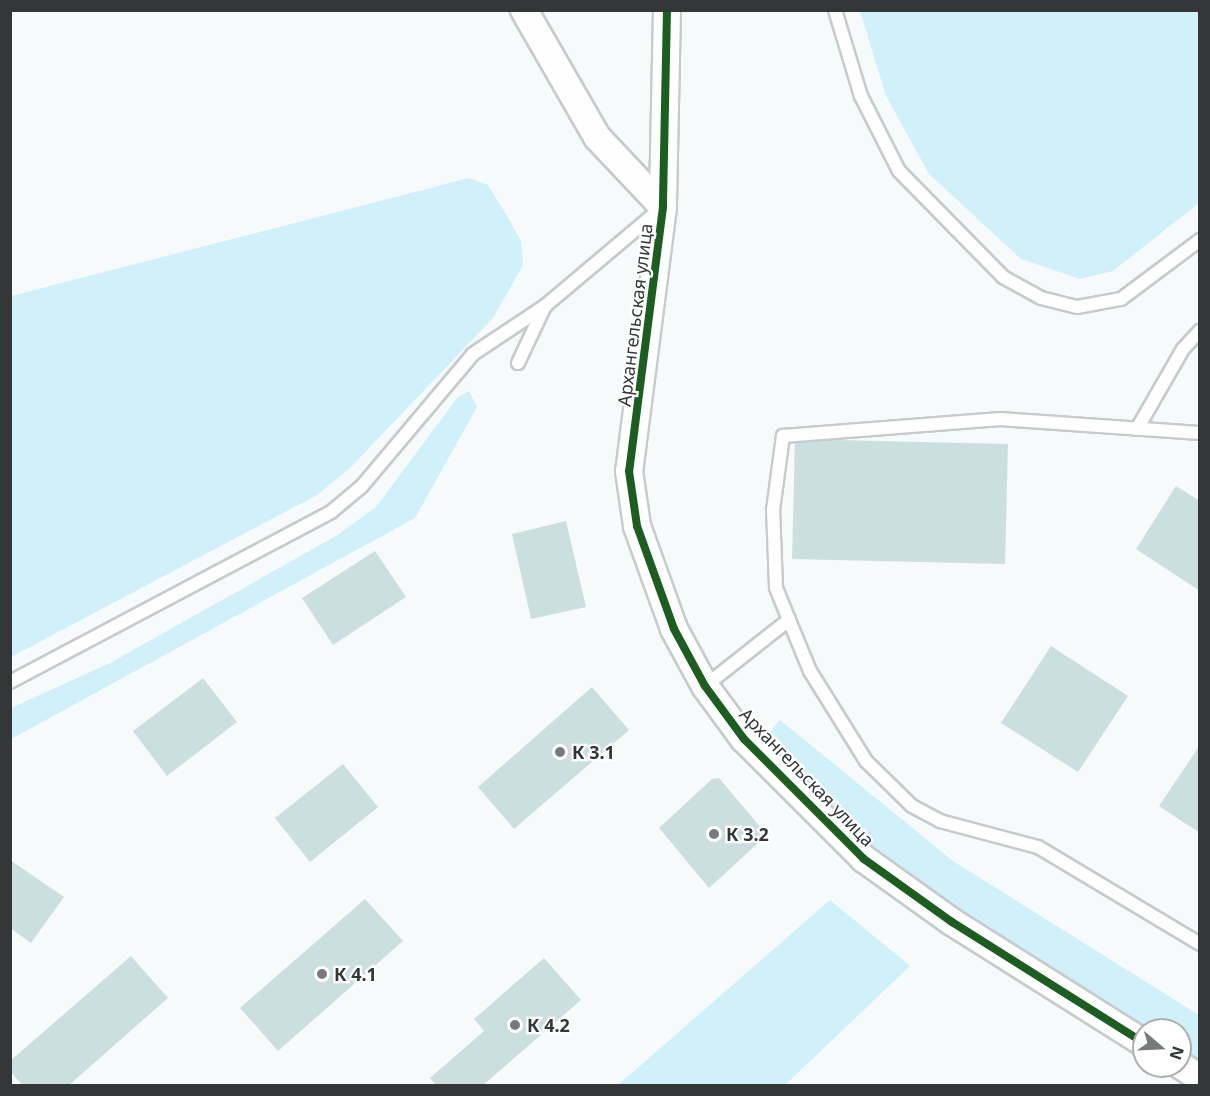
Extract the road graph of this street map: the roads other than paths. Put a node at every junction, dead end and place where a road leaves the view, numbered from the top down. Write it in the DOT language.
graph roads {
  1 [pos="524,10"];
  2 [pos="667,10"];
  3 [pos="835,10"];
  4 [pos="663,207"];
  5 [pos="1200,240"];
  6 [pos="545,306"];
  7 [pos="1200,331"];
  8 [pos="518,363"];
  9 [pos="1137,429"];
  10 [pos="1200,433"];
  11 [pos="789,620"];
  12 [pos="10,682"];
  13 [pos="705,686"];
  14 [pos="1200,944"];
  15 [pos="1132,1035"];
  1 -- 4 [label="street"];
  2 -- 4 [label="street, Архангельская улица"];
  3 -- 5 [label="lane"];
  4 -- 6 [label="lane"];
  4 -- 13 [label="street, Архангельская улица"];
  6 -- 8 [label="lane"];
  6 -- 12 [label="lane"];
  7 -- 9 [label="lane"];
  9 -- 10 [label="lane"];
  9 -- 11 [label="lane"];
  11 -- 13 [label="lane"];
  11 -- 14 [label="lane"];
  13 -- 15 [label="street, Архангельская улица"];
}
